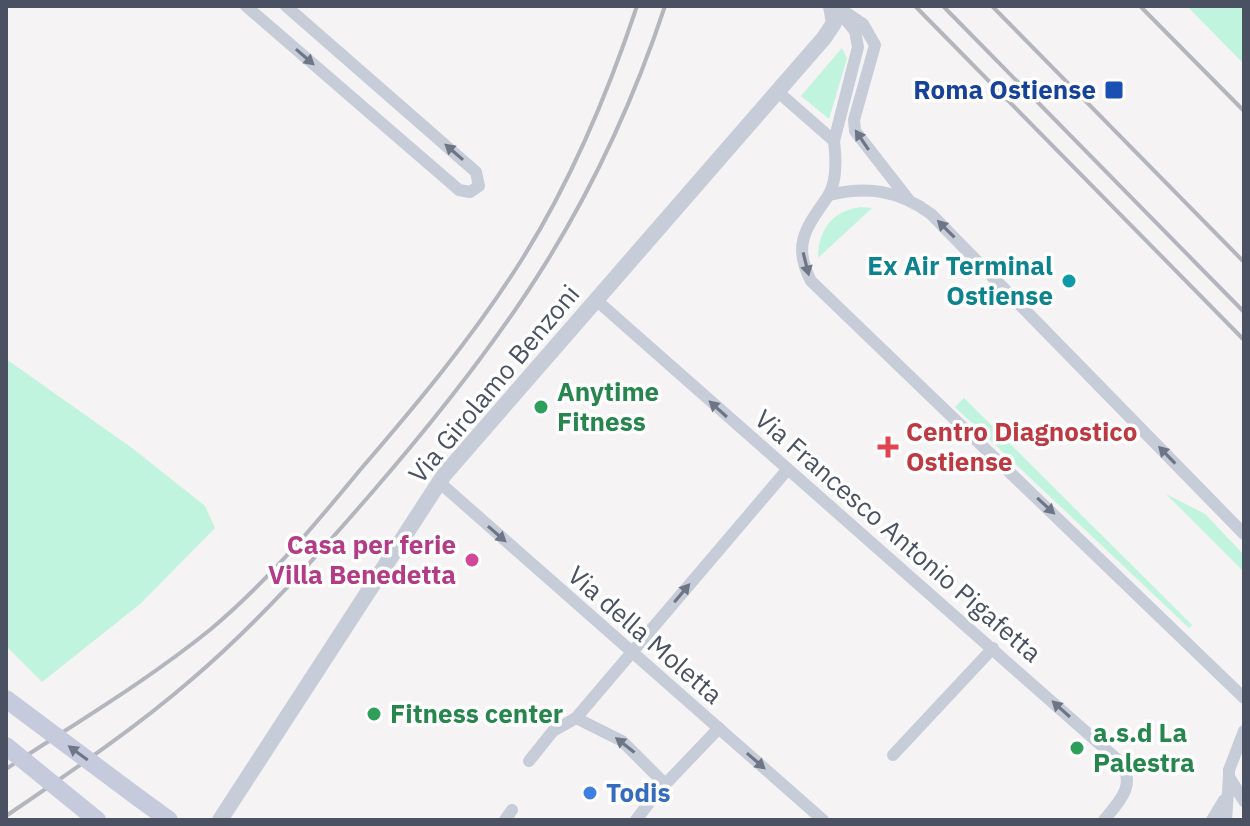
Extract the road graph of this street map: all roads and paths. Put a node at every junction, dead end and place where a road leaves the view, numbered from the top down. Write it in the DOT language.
graph roads {
  1 [pos="246,6"];
  2 [pos="286,6"];
  3 [pos="834,6"];
  4 [pos="777,91"];
  5 [pos="834,141"];
  6 [pos="829,195"];
  7 [pos="910,201"];
  8 [pos="595,299"];
  9 [pos="787,470"];
  10 [pos="439,482"];
  11 [pos="1244,534"];
  12 [pos="993,648"];
  13 [pos="631,652"];
  14 [pos="1244,698"];
  15 [pos="6,699"];
  16 [pos="576,718"];
  17 [pos="719,728"];
  18 [pos="1244,731"];
  19 [pos="6,746"];
  20 [pos="893,755"];
  21 [pos="529,761"];
  22 [pos="1229,777"];
  23 [pos="665,784"];
  24 [pos="1225,797"];
  25 [pos="1244,801"];
  26 [pos="97,820"];
  27 [pos="169,820"];
  28 [pos="220,820"];
  29 [pos="636,820"];
  30 [pos="823,820"];
  31 [pos="1104,820"];
  32 [pos="1212,820"];
  33 [pos="1226,820"];
  1 -- 2 [label="street, one-way"];
  3 -- 4 [label="street, Via Girolamo Benzoni"];
  3 -- 5 [label="street"];
  7 -- 3 [label="street, one-way"];
  4 -- 5 [label="street"];
  4 -- 8 [label="street, Via Girolamo Benzoni"];
  5 -- 6 [label="street"];
  6 -- 7 [label="street"];
  6 -- 14 [label="street, one-way"];
  11 -- 7 [label="street, one-way"];
  9 -- 8 [label="street, Via Francesco Antonio Pigafetta, one-way"];
  8 -- 10 [label="street, Via Girolamo Benzoni"];
  9 -- 12 [label="street, Via Francesco Antonio Pigafetta"];
  13 -- 9 [label="street, one-way"];
  10 -- 13 [label="street, Via della Moletta, one-way"];
  10 -- 28 [label="street, Via Girolamo Benzoni"];
  12 -- 20 [label="street"];
  31 -- 12 [label="street, Via Francesco Antonio Pigafetta, one-way"];
  13 -- 16 [label="street"];
  13 -- 17 [label="street, Via della Moletta"];
  27 -- 15 [label="main road, one-way, bridge"];
  16 -- 21 [label="street"];
  23 -- 16 [label="street, one-way"];
  17 -- 23 [label="street"];
  17 -- 30 [label="street, Via della Moletta, one-way"];
  18 -- 22 [label="street"];
  19 -- 26 [label="main road, bridge"];
  22 -- 24 [label="street"];
  22 -- 25 [label="street"];
  23 -- 29 [label="street"];
  24 -- 32 [label="street"];
  24 -- 33 [label="street"];
}
